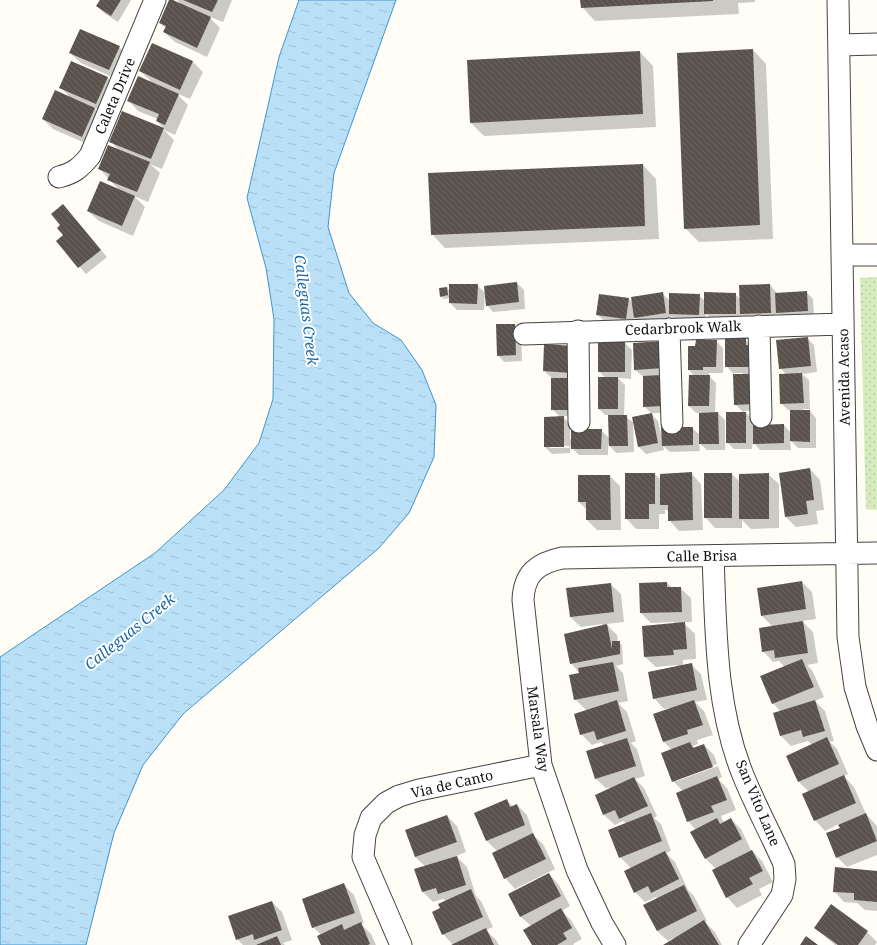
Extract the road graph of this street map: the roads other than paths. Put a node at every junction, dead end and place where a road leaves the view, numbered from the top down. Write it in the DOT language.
graph roads {
  1 [pos="155,0"];
  2 [pos="838,0"];
  3 [pos="877,44"];
  4 [pos="839,45"];
  5 [pos="59,177"];
  6 [pos="877,254"];
  7 [pos="842,256"];
  8 [pos="843,324"];
  9 [pos="759,326"];
  10 [pos="669,329"];
  11 [pos="578,331"];
  12 [pos="524,333"];
  13 [pos="761,417"];
  14 [pos="579,422"];
  15 [pos="672,423"];
  16 [pos="848,553"];
  17 [pos="877,553"];
  18 [pos="713,556"];
  19 [pos="531,573"];
  20 [pos="877,750"];
  21 [pos="540,765"];
  22 [pos="401,945"];
  23 [pos="615,945"];
  24 [pos="748,945"];
  1 -- 5 [label="street, Caleta Drive"];
  2 -- 4 [label="street, Avenida Acaso"];
  3 -- 4 [label="street"];
  4 -- 7 [label="street, Avenida Acaso"];
  6 -- 7 [label="street"];
  7 -- 8 [label="street, Avenida Acaso"];
  8 -- 9 [label="street, Cedarbrook Walk"];
  8 -- 16 [label="street, Avenida Acaso"];
  9 -- 10 [label="street, Cedarbrook Walk"];
  9 -- 13 [label="street"];
  10 -- 11 [label="street, Cedarbrook Walk"];
  10 -- 15 [label="street"];
  11 -- 12 [label="street, Cedarbrook Walk"];
  11 -- 14 [label="street"];
  16 -- 17 [label="street, Calle Brisa"];
  16 -- 18 [label="street, Calle Brisa"];
  16 -- 20 [label="street, Avenida Acaso"];
  18 -- 19 [label="street, Calle Brisa"];
  18 -- 24 [label="street, San Vito Lane"];
  19 -- 21 [label="street, Marsala Way"];
  21 -- 22 [label="street, Via de Canto"];
  21 -- 23 [label="street, Marsala Way"];
}
